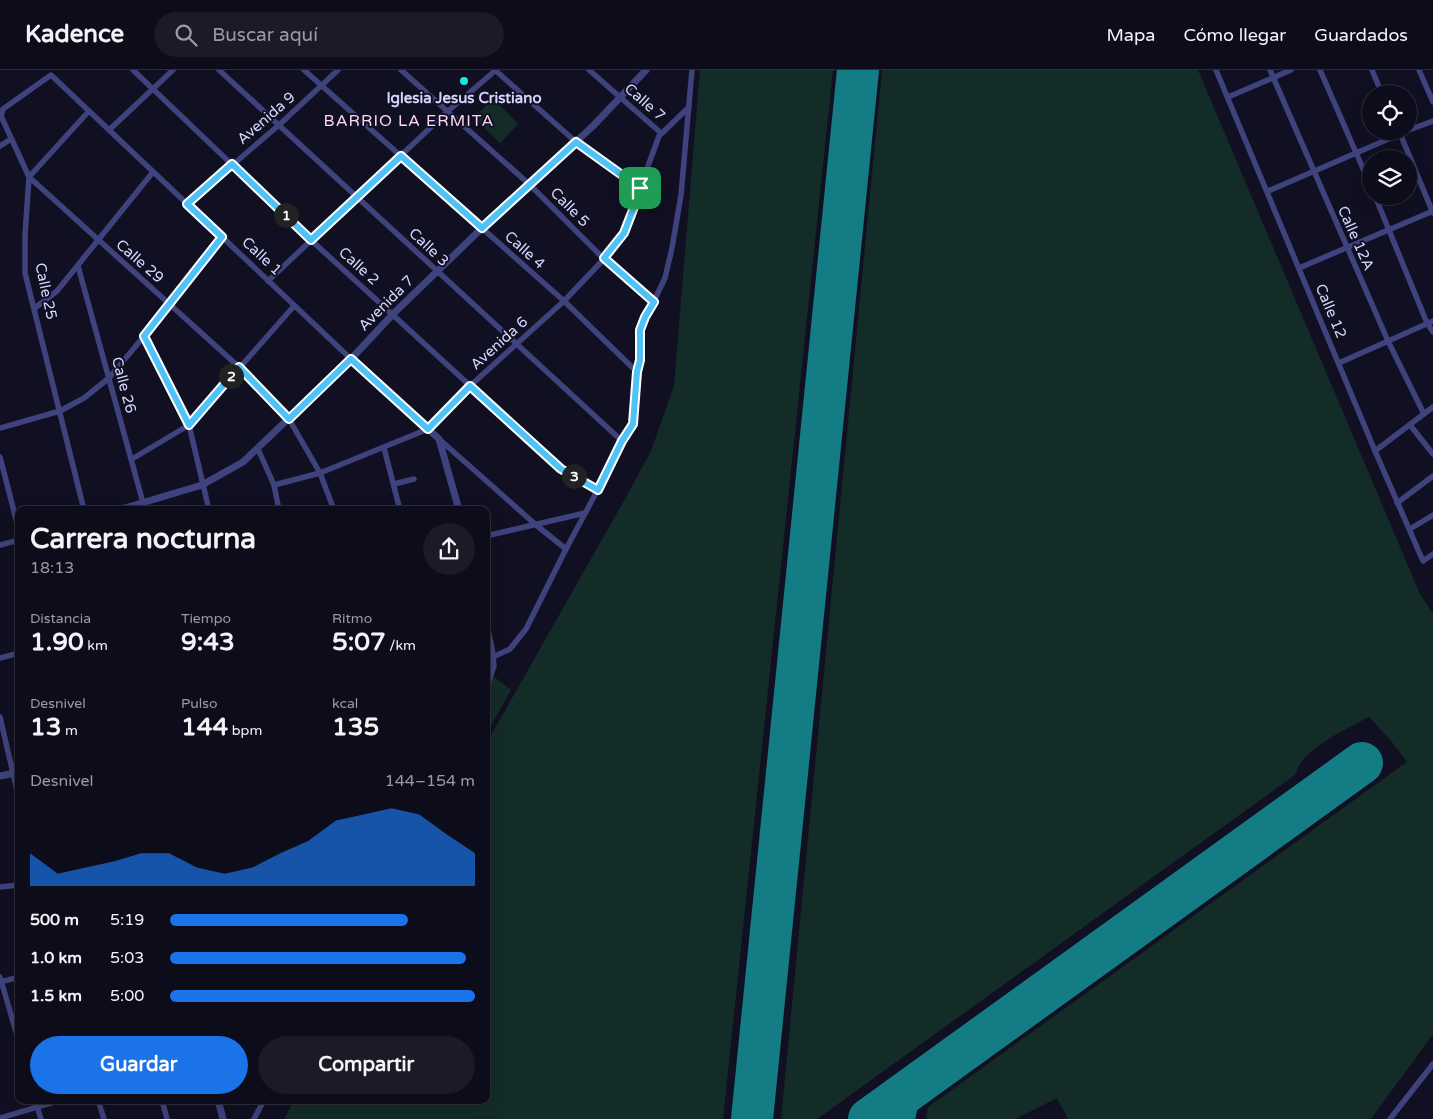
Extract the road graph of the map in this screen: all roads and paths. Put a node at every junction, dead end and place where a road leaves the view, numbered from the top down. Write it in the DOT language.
graph roads {
  1 [pos="133,70"];
  2 [pos="173,70"];
  3 [pos="219,70"];
  4 [pos="304,70"];
  5 [pos="338,70"];
  6 [pos="401,70"];
  7 [pos="496,70"];
  8 [pos="589,70"];
  9 [pos="646,70"];
  10 [pos="692,70"];
  11 [pos="1216,70"];
  12 [pos="1270,70"];
  13 [pos="1291,70"];
  14 [pos="1320,70"];
  15 [pos="1372,70"];
  16 [pos="1420,70"];
  17 [pos="51,75"];
  18 [pos="1273,78"];
  19 [pos="1378,85"];
  20 [pos="322,86"];
  21 [pos="152,88"];
  22 [pos="620,97"];
  23 [pos="1228,97"];
  24 [pos="1433,102"];
  25 [pos="689,107"];
  26 [pos="89,111"];
  27 [pos="448,111"];
  28 [pos="1433,121"];
  29 [pos="279,125"];
  30 [pos="1417,127"];
  31 [pos="109,130"];
  32 [pos="662,133"];
  33 [pos="11,139"];
  34 [pos="1385,140"];
  35 [pos="1403,140"];
  36 [pos="576,142"];
  37 [pos="0,146"];
  38 [pos="1357,153"];
  39 [pos="401,156"];
  40 [pos="232,164"];
  41 [pos="1362,165"];
  42 [pos="153,172"];
  43 [pos="1314,172"];
  44 [pos="29,177"];
  45 [pos="530,184"];
  46 [pos="640,188"];
  47 [pos="1268,191"];
  48 [pos="356,198"];
  49 [pos="187,204"];
  50 [pos="1379,205"];
  51 [pos="1433,212"];
  52 [pos="482,228"];
  53 [pos="1389,229"];
  54 [pos="222,237"];
  55 [pos="98,240"];
  56 [pos="311,240"];
  57 [pos="1347,247"];
  58 [pos="604,258"];
  59 [pos="78,266"];
  60 [pos="1299,268"];
  61 [pos="437,272"];
  62 [pos="268,281"];
  63 [pos="564,301"];
  64 [pos="654,302"];
  65 [pos="171,304"];
  66 [pos="294,306"];
  67 [pos="35,308"];
  68 [pos="393,314"];
  69 [pos="1430,322"];
  70 [pos="1433,332"];
  71 [pos="144,336"];
  72 [pos="1388,341"];
  73 [pos="516,344"];
  74 [pos="351,359"];
  75 [pos="1339,363"];
  76 [pos="239,367"];
  77 [pos="637,372"];
  78 [pos="109,378"];
  79 [pos="470,386"];
  80 [pos="1433,408"];
  81 [pos="60,411"];
  82 [pos="1424,414"];
  83 [pos="289,419"];
  84 [pos="189,425"];
  85 [pos="1410,425"];
  86 [pos="0,428"];
  87 [pos="428,429"];
  88 [pos="439,439"];
  89 [pos="622,441"];
  90 [pos="384,448"];
  91 [pos="258,449"];
  92 [pos="1375,451"];
  93 [pos="456,454"];
  94 [pos="1433,454"];
  95 [pos="0,456"];
  96 [pos="132,459"];
  97 [pos="445,461"];
  98 [pos="320,473"];
  99 [pos="1433,476"];
  100 [pos="414,479"];
  101 [pos="394,484"];
  102 [pos="202,485"];
  103 [pos="274,485"];
  104 [pos="598,490"];
  105 [pos="1397,503"];
  106 [pos="83,506"];
  107 [pos="144,506"];
  108 [pos="208,506"];
  109 [pos="278,506"];
  110 [pos="332,506"];
  111 [pos="399,506"];
  112 [pos="459,506"];
  113 [pos="585,513"];
  114 [pos="15,515"];
  115 [pos="1433,515"];
  116 [pos="536,525"];
  117 [pos="1410,529"];
  118 [pos="490,535"];
  119 [pos="15,541"];
  120 [pos="0,545"];
  121 [pos="566,548"];
  122 [pos="1433,554"];
  123 [pos="15,654"];
  124 [pos="0,658"];
  125 [pos="490,658"];
  126 [pos="490,678"];
  127 [pos="0,717"];
  128 [pos="15,769"];
  129 [pos="15,772"];
  130 [pos="0,776"];
  131 [pos="15,886"];
  132 [pos="0,888"];
  133 [pos="15,979"];
  134 [pos="0,981"];
  135 [pos="15,1029"];
  136 [pos="1432,1067"];
  137 [pos="37,1104"];
  138 [pos="48,1104"];
  139 [pos="99,1104"];
  140 [pos="163,1104"];
  141 [pos="219,1104"];
  142 [pos="262,1104"];
  143 [pos="38,1107"];
  144 [pos="0,1118"];
  145 [pos="1392,1118"];
  146 [pos="41,1119"];
  147 [pos="104,1119"];
  148 [pos="167,1119"];
  149 [pos="223,1119"];
  150 [pos="254,1119"];
  1 -- 21 [label="street, Calle 2"];
  2 -- 21 [label="street"];
  3 -- 29 [label="street, Calle 3"];
  4 -- 20 [label="street, Calle 4"];
  5 -- 20 [label="street, Avenida 9"];
  6 -- 27 [label="street, Calle 5"];
  7 -- 27 [label="street"];
  7 -- 36 [label="street"];
  8 -- 22 [label="street, Calle 7"];
  9 -- 22 [label="street, Avenida 7"];
  10 -- 25 [label="street"];
  11 -- 23 [label="street, Calle 12"];
  12 -- 18 [label="street, Calle 12A"];
  13 -- 18 [label="street"];
  14 -- 38 [label="street"];
  15 -- 19 [label="street"];
  16 -- 24 [label="street"];
  17 -- 26 [label="street, Calle 1"];
  17 -- 33 [label="street, Calle 25"];
  18 -- 23 [label="street"];
  18 -- 43 [label="street, Calle 12A"];
  20 -- 29 [label="street, Avenida 9"];
  20 -- 39 [label="street, Calle 4"];
  21 -- 31 [label="street"];
  21 -- 40 [label="street, Calle 2"];
  22 -- 32 [label="street, Calle 7"];
  22 -- 36 [label="street, Avenida 7"];
  23 -- 47 [label="street, Calle 12"];
  25 -- 32 [label="street"];
  25 -- 64 [label="street"];
  26 -- 31 [label="street, Calle 1"];
  26 -- 44 [label="street"];
  27 -- 39 [label="street"];
  27 -- 45 [label="street, Calle 5"];
  28 -- 30 [label="street"];
  29 -- 40 [label="street, Avenida 9"];
  29 -- 48 [label="street, Calle 3"];
  31 -- 42 [label="street, Calle 1"];
  32 -- 46 [label="street, Avenida 6"];
  33 -- 37 [label="street"];
  33 -- 44 [label="street, Calle 25"];
  34 -- 38 [label="street"];
  35 -- 51 [label="street"];
  36 -- 45 [label="street, Avenida 7"];
  36 -- 46 [label="street"];
  38 -- 41 [label="street"];
  38 -- 43 [label="street"];
  39 -- 48 [label="street"];
  39 -- 52 [label="street, Calle 4"];
  40 -- 49 [label="street, Avenida 9"];
  40 -- 56 [label="street, Calle 2"];
  42 -- 49 [label="street, Calle 1"];
  42 -- 55 [label="street"];
  43 -- 47 [label="street"];
  43 -- 57 [label="street, Calle 12A"];
  44 -- 55 [label="street, Calle 29"];
  44 -- 67 [label="street, Calle 25"];
  45 -- 52 [label="street, Avenida 7"];
  45 -- 58 [label="street, Calle 5"];
  46 -- 58 [label="street, Avenida 6"];
  47 -- 60 [label="street, Calle 12"];
  48 -- 56 [label="street"];
  48 -- 61 [label="street, Calle 3"];
  49 -- 54 [label="street, Calle 1"];
  50 -- 53 [label="street"];
  51 -- 53 [label="street"];
  52 -- 61 [label="street, Avenida 7"];
  52 -- 63 [label="street, Calle 4"];
  53 -- 57 [label="street"];
  53 -- 69 [label="street"];
  54 -- 62 [label="street, Calle 1"];
  54 -- 65 [label="street"];
  55 -- 59 [label="street"];
  55 -- 65 [label="street, Calle 29"];
  56 -- 62 [label="street"];
  56 -- 68 [label="street, Calle 2"];
  57 -- 60 [label="street"];
  57 -- 72 [label="street, Calle 12A"];
  58 -- 63 [label="street, Avenida 6"];
  58 -- 64 [label="street, Calle 5"];
  59 -- 67 [label="street"];
  59 -- 78 [label="street, Calle 26"];
  60 -- 75 [label="street, Calle 12"];
  61 -- 68 [label="street, Avenida 7"];
  61 -- 73 [label="street, Calle 3"];
  62 -- 66 [label="street, Calle 1"];
  63 -- 73 [label="street, Avenida 6"];
  63 -- 77 [label="street, Calle 4"];
  64 -- 77 [label="street"];
  65 -- 71 [label="street"];
  65 -- 76 [label="street, Calle 29"];
  66 -- 74 [label="street, Calle 1"];
  66 -- 76 [label="street"];
  67 -- 81 [label="street, Calle 25"];
  68 -- 74 [label="street, Avenida 7"];
  68 -- 79 [label="street, Calle 2"];
  69 -- 70 [label="street"];
  69 -- 72 [label="street"];
  71 -- 78 [label="street"];
  71 -- 84 [label="street"];
  72 -- 75 [label="street"];
  72 -- 82 [label="street, Calle 12A"];
  73 -- 79 [label="street, Avenida 6"];
  73 -- 89 [label="street, Calle 3"];
  74 -- 83 [label="street, Avenida 7"];
  74 -- 87 [label="street, Calle 1"];
  75 -- 92 [label="street, Calle 12"];
  76 -- 83 [label="street, Calle 29"];
  76 -- 84 [label="street"];
  77 -- 89 [label="street"];
  78 -- 81 [label="street"];
  78 -- 96 [label="street, Calle 26"];
  79 -- 87 [label="street, Avenida 6"];
  79 -- 104 [label="street, Calle 2"];
  80 -- 82 [label="street"];
  81 -- 86 [label="street"];
  81 -- 106 [label="street, Calle 25"];
  82 -- 85 [label="street"];
  83 -- 91 [label="street, Avenida 7"];
  83 -- 98 [label="street, Calle 29"];
  84 -- 96 [label="street"];
  84 -- 102 [label="street"];
  85 -- 92 [label="street"];
  85 -- 94 [label="street"];
  87 -- 88 [label="street, Calle 1"];
  87 -- 90 [label="street, Avenida 6"];
  88 -- 93 [label="street, Calle 1"];
  88 -- 97 [label="street"];
  89 -- 104 [label="street"];
  90 -- 98 [label="street, Avenida 6"];
  90 -- 101 [label="street"];
  91 -- 102 [label="street, Avenida 7"];
  91 -- 103 [label="street"];
  92 -- 105 [label="street, Calle 12"];
  93 -- 97 [label="street"];
  93 -- 116 [label="street, Calle 1"];
  95 -- 114 [label="street"];
  96 -- 107 [label="street, Calle 26"];
  97 -- 112 [label="street"];
  98 -- 103 [label="street, Avenida 6"];
  98 -- 110 [label="street, Calle 29"];
  99 -- 105 [label="street"];
  100 -- 101 [label="street"];
  101 -- 111 [label="street"];
  102 -- 107 [label="street, Avenida 7"];
  102 -- 108 [label="street"];
  103 -- 109 [label="street"];
  104 -- 113 [label="street"];
  105 -- 117 [label="street, Calle 12"];
  113 -- 116 [label="street"];
  113 -- 121 [label="street"];
  115 -- 117 [label="street"];
  116 -- 118 [label="street"];
  116 -- 121 [label="street, Calle 1"];
  117 -- 122 [label="street, Calle 12"];
  119 -- 120 [label="street"];
  121 -- 125 [label="street"];
  123 -- 124 [label="street"];
  125 -- 126 [label="street"];
  127 -- 128 [label="street"];
  129 -- 130 [label="street"];
  131 -- 132 [label="street"];
  133 -- 134 [label="street"];
  134 -- 135 [label="street"];
  136 -- 145 [label="street"];
  137 -- 143 [label="street"];
  138 -- 143 [label="street"];
  139 -- 147 [label="street"];
  140 -- 148 [label="street"];
  141 -- 149 [label="street"];
  142 -- 150 [label="street"];
  143 -- 144 [label="street"];
  143 -- 146 [label="street"];
}
